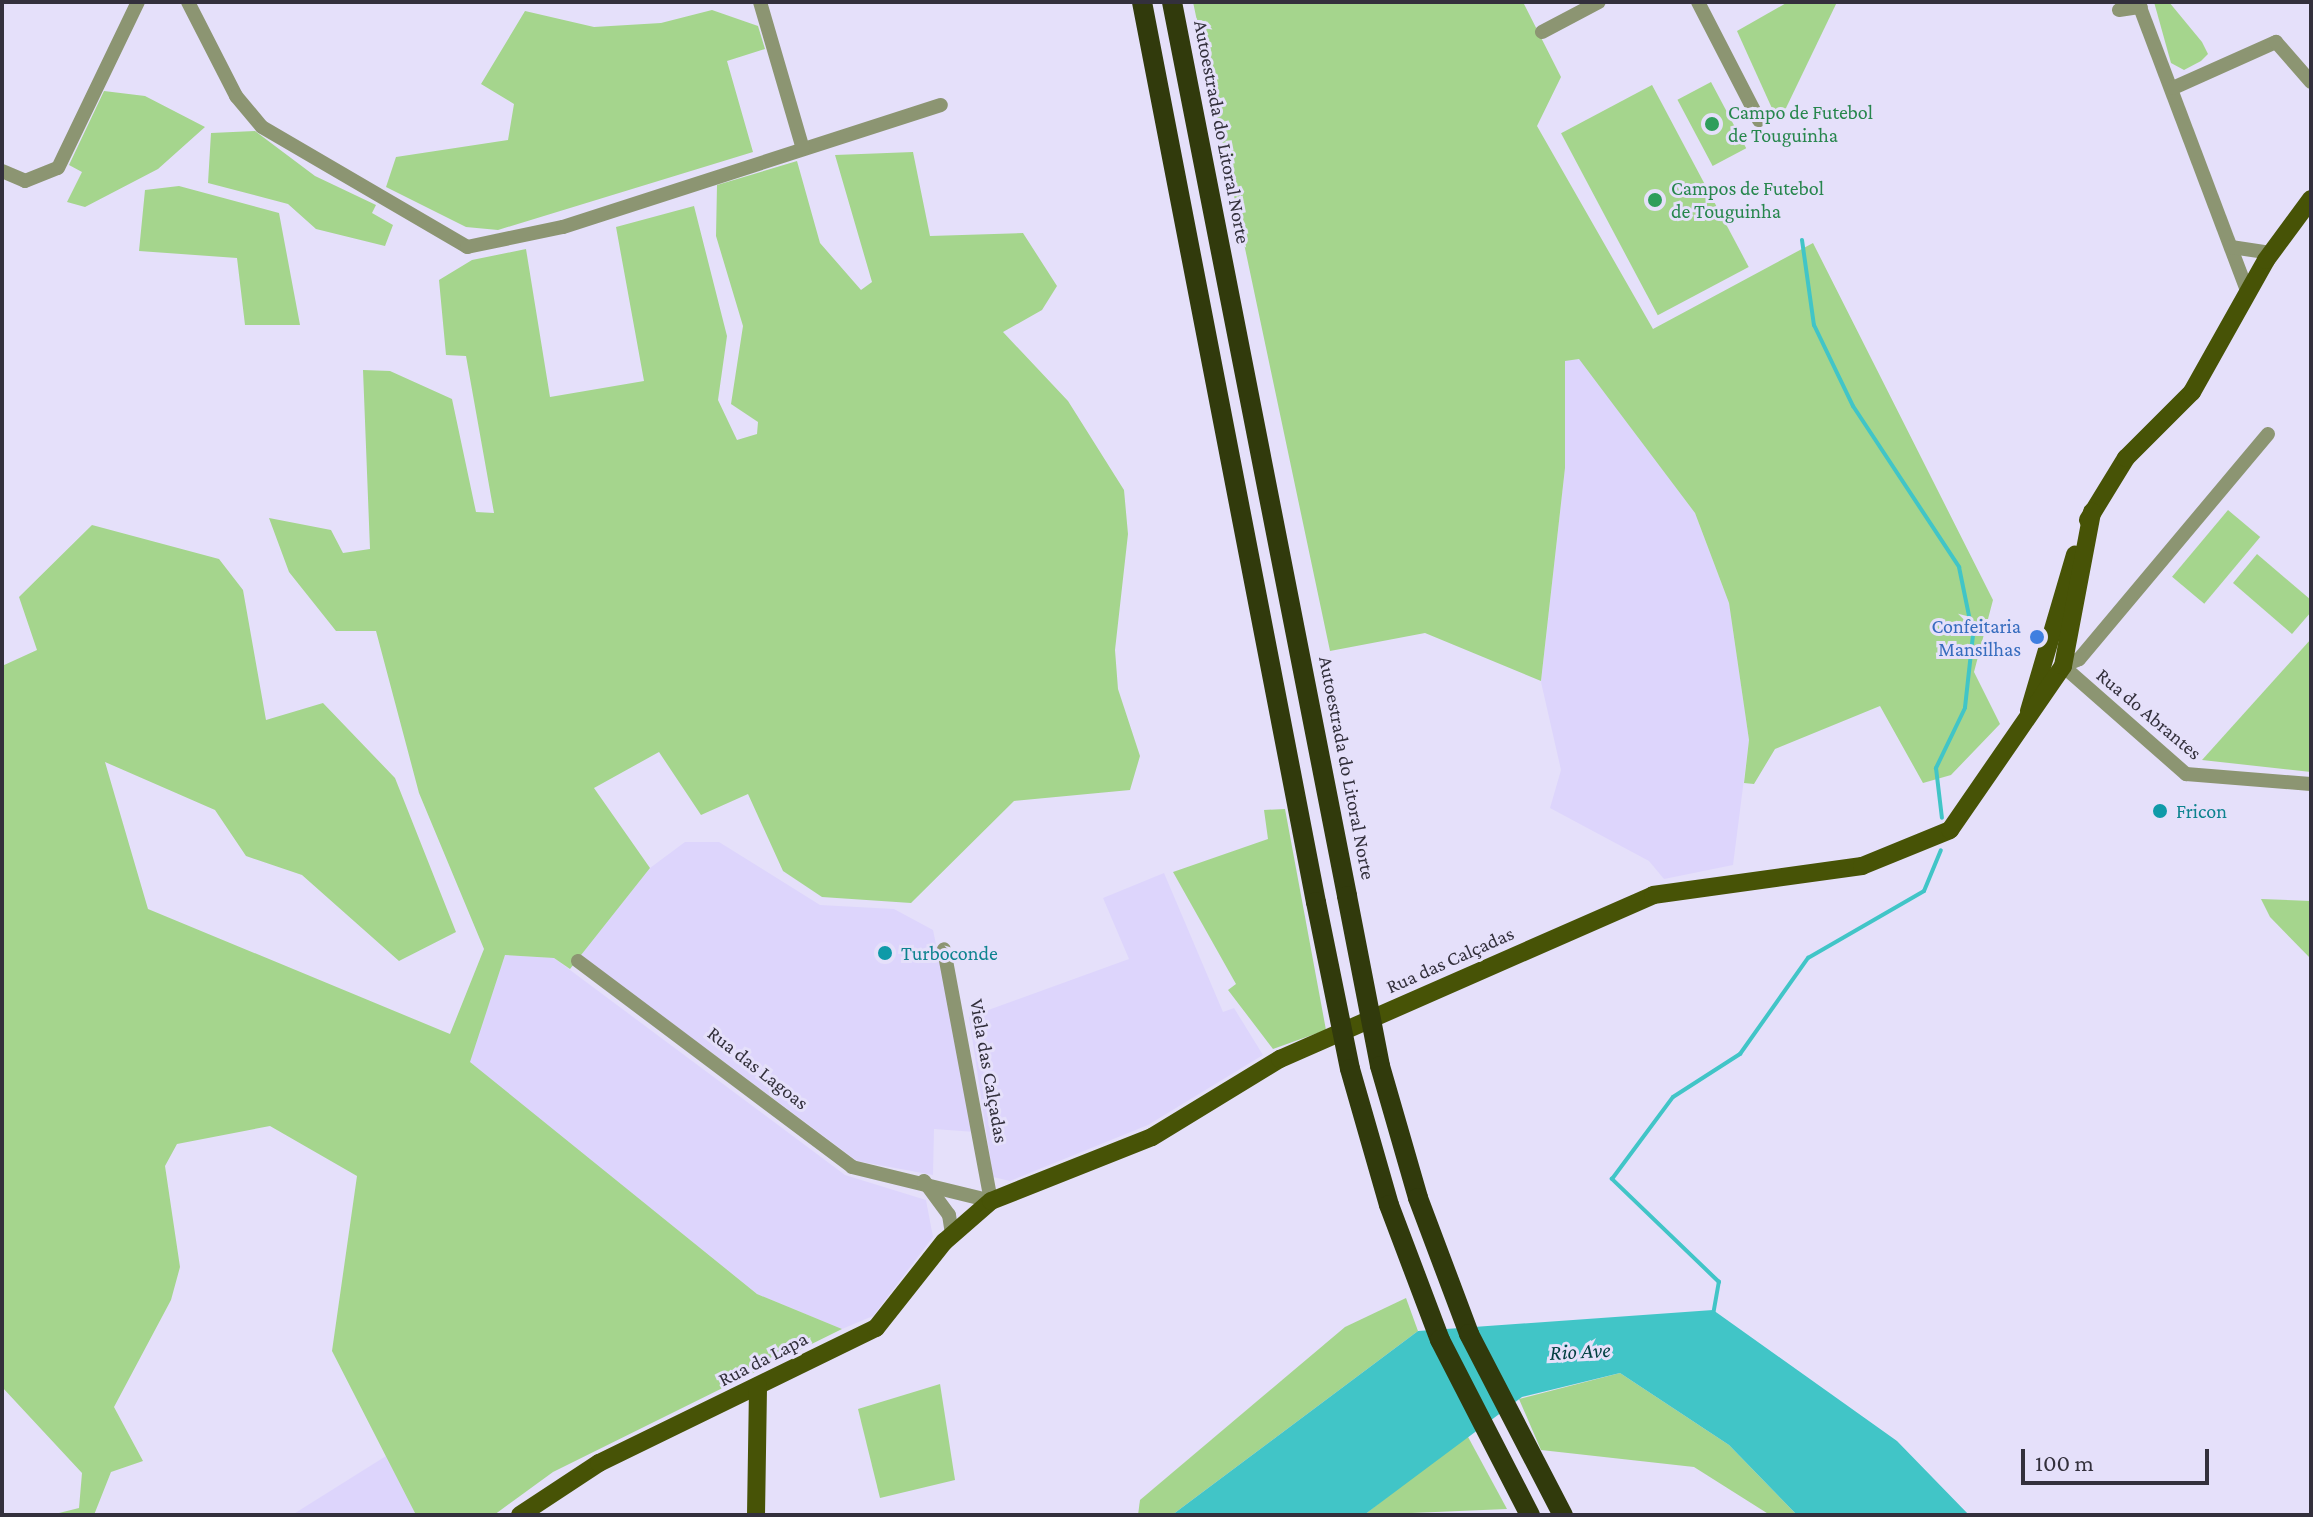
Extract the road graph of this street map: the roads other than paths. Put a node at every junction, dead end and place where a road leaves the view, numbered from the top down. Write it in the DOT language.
graph roads {
  1 [pos="138,2"];
  2 [pos="188,2"];
  3 [pos="760,2"];
  4 [pos="1142,2"];
  5 [pos="1172,2"];
  6 [pos="1698,2"];
  7 [pos="1591,4"];
  8 [pos="2140,5"];
  9 [pos="2119,10"];
  10 [pos="1542,32"];
  11 [pos="2311,82"];
  12 [pos="2173,88"];
  13 [pos="941,105"];
  14 [pos="1759,120"];
  15 [pos="803,149"];
  16 [pos="2,171"];
  17 [pos="2311,199"];
  18 [pos="2231,247"];
  19 [pos="2271,253"];
  20 [pos="2247,291"];
  21 [pos="2268,434"];
  22 [pos="2092,512"];
  23 [pos="2043,659"];
  24 [pos="2063,666"];
  25 [pos="2024,728"];
  26 [pos="2311,784"];
  27 [pos="944,949"];
  28 [pos="578,961"];
  29 [pos="924,1181"];
  30 [pos="991,1201"];
  31 [pos="952,1234"];
  32 [pos="758,1386"];
  33 [pos="520,1515"];
  34 [pos="756,1515"];
  35 [pos="1530,1515"];
  36 [pos="1563,1515"];
  1 -- 16 [label="street"];
  2 -- 15 [label="street"];
  3 -- 15 [label="street"];
  4 -- 35 [label="highway, bridge"];
  5 -- 36 [label="highway, Autoestrada do Litoral Norte, bridge"];
  6 -- 14 [label="street"];
  7 -- 10 [label="street"];
  8 -- 9 [label="street"];
  8 -- 12 [label="street"];
  11 -- 12 [label="street"];
  12 -- 18 [label="street"];
  13 -- 15 [label="street"];
  17 -- 19 [label="main road"];
  18 -- 19 [label="street"];
  18 -- 20 [label="street"];
  19 -- 20 [label="main road"];
  20 -- 22 [label="main road"];
  21 -- 24 [label="street"];
  22 -- 23 [label="main road"];
  22 -- 24 [label="main road"];
  23 -- 24 [label="main road"];
  23 -- 25 [label="main road"];
  24 -- 25 [label="main road"];
  24 -- 26 [label="street, Rua do Abrantes"];
  25 -- 30 [label="main road, Rua das Calçadas"];
  27 -- 30 [label="street, Viela das Calçadas"];
  28 -- 29 [label="street, Rua das Lagoas"];
  29 -- 30 [label="street, Rua das Lagoas"];
  29 -- 31 [label="street"];
  30 -- 31 [label="main road, Rua da Lapa"];
  31 -- 32 [label="main road, Rua da Lapa"];
  32 -- 33 [label="main road, Rua da Lapa"];
  32 -- 34 [label="main road"];
}
